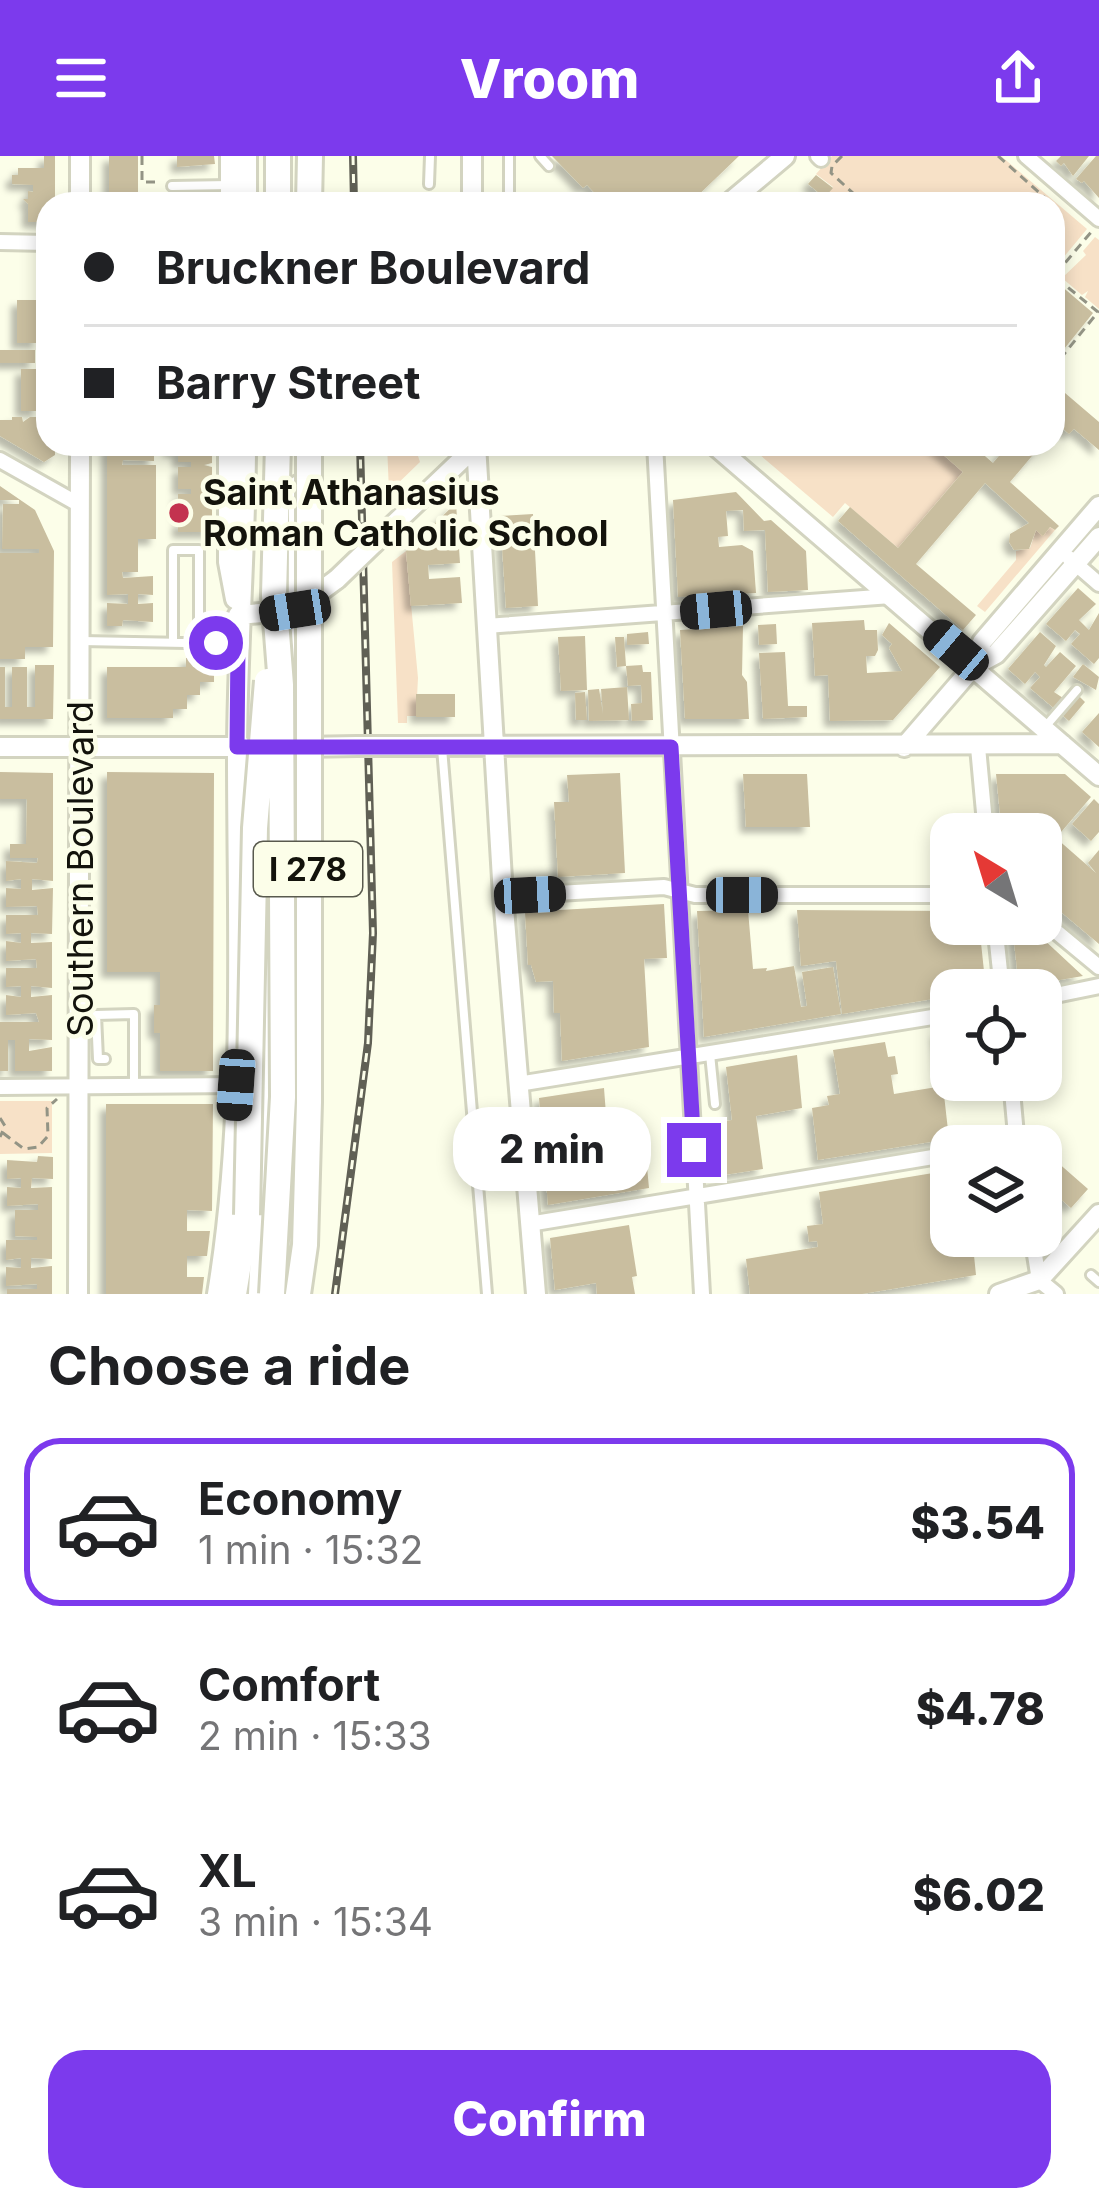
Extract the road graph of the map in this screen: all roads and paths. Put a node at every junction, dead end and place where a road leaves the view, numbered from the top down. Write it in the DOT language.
graph roads {
  1 [pos="80,156"];
  2 [pos="142,156"];
  3 [pos="230,156"];
  4 [pos="247,156"];
  5 [pos="276,156"];
  6 [pos="306,156"];
  7 [pos="430,156"];
  8 [pos="472,156"];
  9 [pos="509,156"];
  10 [pos="540,156"];
  11 [pos="767,156"];
  12 [pos="784,156"];
  13 [pos="842,156"];
  14 [pos="998,156"];
  15 [pos="1026,156"];
  16 [pos="549,166"];
  17 [pos="159,182"];
  18 [pos="429,184"];
  19 [pos="172,186"];
  20 [pos="744,188"];
  21 [pos="80,192"];
  22 [pos="216,192"];
  23 [pos="230,192"];
  24 [pos="247,192"];
  25 [pos="275,192"];
  26 [pos="306,192"];
  27 [pos="472,192"];
  28 [pos="509,192"];
  29 [pos="740,192"];
  30 [pos="852,192"];
  31 [pos="1038,192"];
  32 [pos="1062,192"];
  33 [pos="1065,195"];
  34 [pos="1095,225"];
  35 [pos="0,242"];
  36 [pos="36,242"];
  37 [pos="1075,250"];
  38 [pos="1083,257"];
  39 [pos="1065,262"];
  40 [pos="1075,268"];
  41 [pos="1065,285"];
  42 [pos="1088,291"];
  43 [pos="1082,298"];
  44 [pos="1065,353"];
  45 [pos="80,456"];
  46 [pos="229,456"];
  47 [pos="246,456"];
  48 [pos="274,456"];
  49 [pos="297,456"];
  50 [pos="309,456"];
  51 [pos="465,456"];
  52 [pos="478,456"];
  53 [pos="656,456"];
  54 [pos="727,456"];
  55 [pos="0,460"];
  56 [pos="80,505"];
  57 [pos="1099,506"];
  58 [pos="1099,537"];
  59 [pos="1068,557"];
  60 [pos="1099,584"];
  61 [pos="891,596"];
  62 [pos="280,606"];
  63 [pos="238,615"];
  64 [pos="663,615"];
  65 [pos="486,626"];
  66 [pos="80,641"];
  67 [pos="173,642"];
  68 [pos="199,643"];
  69 [pos="238,644"];
  70 [pos="974,666"];
  71 [pos="1077,690"];
  72 [pos="1044,729"];
  73 [pos="1062,744"];
  74 [pos="0,747"];
  75 [pos="80,747"];
  76 [pos="237,747"];
  77 [pos="272,747"];
  78 [pos="296,747"];
  79 [pos="442,747"];
  80 [pos="494,747"];
  81 [pos="671,747"];
  82 [pos="904,747"];
  83 [pos="978,747"];
  84 [pos="1099,776"];
  85 [pos="984,813"];
  86 [pos="678,891"];
  87 [pos="503,896"];
  88 [pos="930,896"];
  89 [pos="1062,937"];
  90 [pos="1099,968"];
  91 [pos="1099,986"];
  92 [pos="1062,994"];
  93 [pos="930,1017"];
  94 [pos="97,1030"];
  95 [pos="102,1052"];
  96 [pos="709,1053"];
  97 [pos="688,1056"];
  98 [pos="518,1084"];
  99 [pos="236,1085"];
  100 [pos="268,1085"];
  101 [pos="297,1085"];
  102 [pos="134,1086"];
  103 [pos="0,1087"];
  104 [pos="79,1087"];
  105 [pos="57,1099"];
  106 [pos="715,1104"];
  107 [pos="0,1118"];
  108 [pos="1,1135"];
  109 [pos="930,1157"];
  110 [pos="698,1196"];
  111 [pos="1099,1214"];
  112 [pos="529,1224"];
  113 [pos="1035,1257"];
  114 [pos="1039,1280"];
  115 [pos="77,1294"];
  116 [pos="218,1294"];
  117 [pos="234,1294"];
  118 [pos="258,1294"];
  119 [pos="272,1294"];
  120 [pos="284,1294"];
  121 [pos="298,1294"];
  122 [pos="487,1294"];
  123 [pos="536,1294"];
  124 [pos="702,1294"];
  125 [pos="999,1294"];
  126 [pos="1056,1294"];
  1 -- 21 [label="main road"];
  2 -- 17 [label="path"];
  3 -- 23 [label="main road"];
  4 -- 24 [label="main road"];
  5 -- 25 [label="highway"];
  6 -- 26 [label="highway"];
  7 -- 18 [label="lane"];
  8 -- 27 [label="main road"];
  9 -- 28 [label="lane"];
  10 -- 16 [label="lane"];
  11 -- 20 [label="main road"];
  12 -- 20 [label="main road"];
  13 -- 30 [label="path"];
  14 -- 31 [label="path"];
  15 -- 32 [label="street"];
  19 -- 22 [label="lane"];
  20 -- 29 [label="main road"];
  33 -- 34 [label="street"];
  34 -- 37 [label="path"];
  35 -- 36 [label="street"];
  37 -- 38 [label="path"];
  37 -- 39 [label="path"];
  39 -- 40 [label="path"];
  41 -- 43 [label="path"];
  42 -- 43 [label="path"];
  43 -- 44 [label="path"];
  45 -- 56 [label="main road, Southern Boulevard"];
  46 -- 63 [label="main road"];
  47 -- 63 [label="main road"];
  48 -- 62 [label="highway, I 278"];
  49 -- 62 [label="main road"];
  50 -- 121 [label="highway, I 278, bridge"];
  51 -- 62 [label="main road, bridge"];
  52 -- 65 [label="main road"];
  53 -- 64 [label="street"];
  54 -- 61 [label="main road"];
  55 -- 56 [label="street"];
  56 -- 66 [label="main road, Southern Boulevard"];
  57 -- 59 [label="main road"];
  58 -- 59 [label="main road"];
  59 -- 60 [label="street"];
  59 -- 70 [label="main road"];
  61 -- 64 [label="street"];
  61 -- 70 [label="main road"];
  62 -- 63 [label="main road"];
  62 -- 77 [label="main road"];
  62 -- 78 [label="main road"];
  62 -- 117 [label="highway, bridge"];
  62 -- 119 [label="highway, I 278, bridge"];
  63 -- 69 [label="main road"];
  64 -- 65 [label="street"];
  64 -- 81 [label="street"];
  65 -- 80 [label="main road"];
  66 -- 67 [label="lane"];
  66 -- 75 [label="main road, Southern Boulevard"];
  67 -- 68 [label="lane"];
  67 -- 68 [label="lane"];
  68 -- 69 [label="lane"];
  69 -- 76 [label="main road"];
  70 -- 72 [label="main road"];
  70 -- 82 [label="main road"];
  71 -- 72 [label="lane"];
  72 -- 73 [label="main road"];
  73 -- 83 [label="main road"];
  73 -- 84 [label="main road"];
  74 -- 75 [label="main road"];
  75 -- 76 [label="main road"];
  75 -- 94 [label="main road, Southern Boulevard"];
  76 -- 77 [label="main road"];
  76 -- 99 [label="main road"];
  77 -- 78 [label="main road"];
  77 -- 100 [label="main road"];
  78 -- 79 [label="main road, bridge"];
  78 -- 101 [label="main road"];
  79 -- 80 [label="main road"];
  79 -- 122 [label="lane"];
  80 -- 81 [label="main road"];
  80 -- 87 [label="main road"];
  81 -- 82 [label="main road"];
  81 -- 86 [label="street"];
  82 -- 83 [label="main road"];
  83 -- 85 [label="street"];
  86 -- 87 [label="street"];
  86 -- 88 [label="street"];
  86 -- 97 [label="street"];
  87 -- 98 [label="main road"];
  89 -- 90 [label="street"];
  91 -- 92 [label="street"];
  93 -- 96 [label="street"];
  94 -- 95 [label="lane"];
  94 -- 102 [label="lane"];
  94 -- 104 [label="main road, Southern Boulevard"];
  96 -- 97 [label="street"];
  96 -- 106 [label="lane"];
  97 -- 98 [label="street"];
  97 -- 110 [label="street"];
  98 -- 112 [label="main road"];
  99 -- 100 [label="street"];
  99 -- 102 [label="street"];
  99 -- 116 [label="main road"];
  100 -- 101 [label="street"];
  100 -- 118 [label="main road"];
  101 -- 120 [label="main road"];
  102 -- 104 [label="street"];
  103 -- 104 [label="street"];
  104 -- 115 [label="main road, Southern Boulevard"];
  105 -- 108 [label="path"];
  107 -- 108 [label="path"];
  109 -- 110 [label="street"];
  110 -- 112 [label="street"];
  110 -- 124 [label="street"];
  111 -- 114 [label="main road"];
  112 -- 123 [label="main road"];
  113 -- 114 [label="street"];
  114 -- 125 [label="main road"];
  114 -- 126 [label="street"];
}
